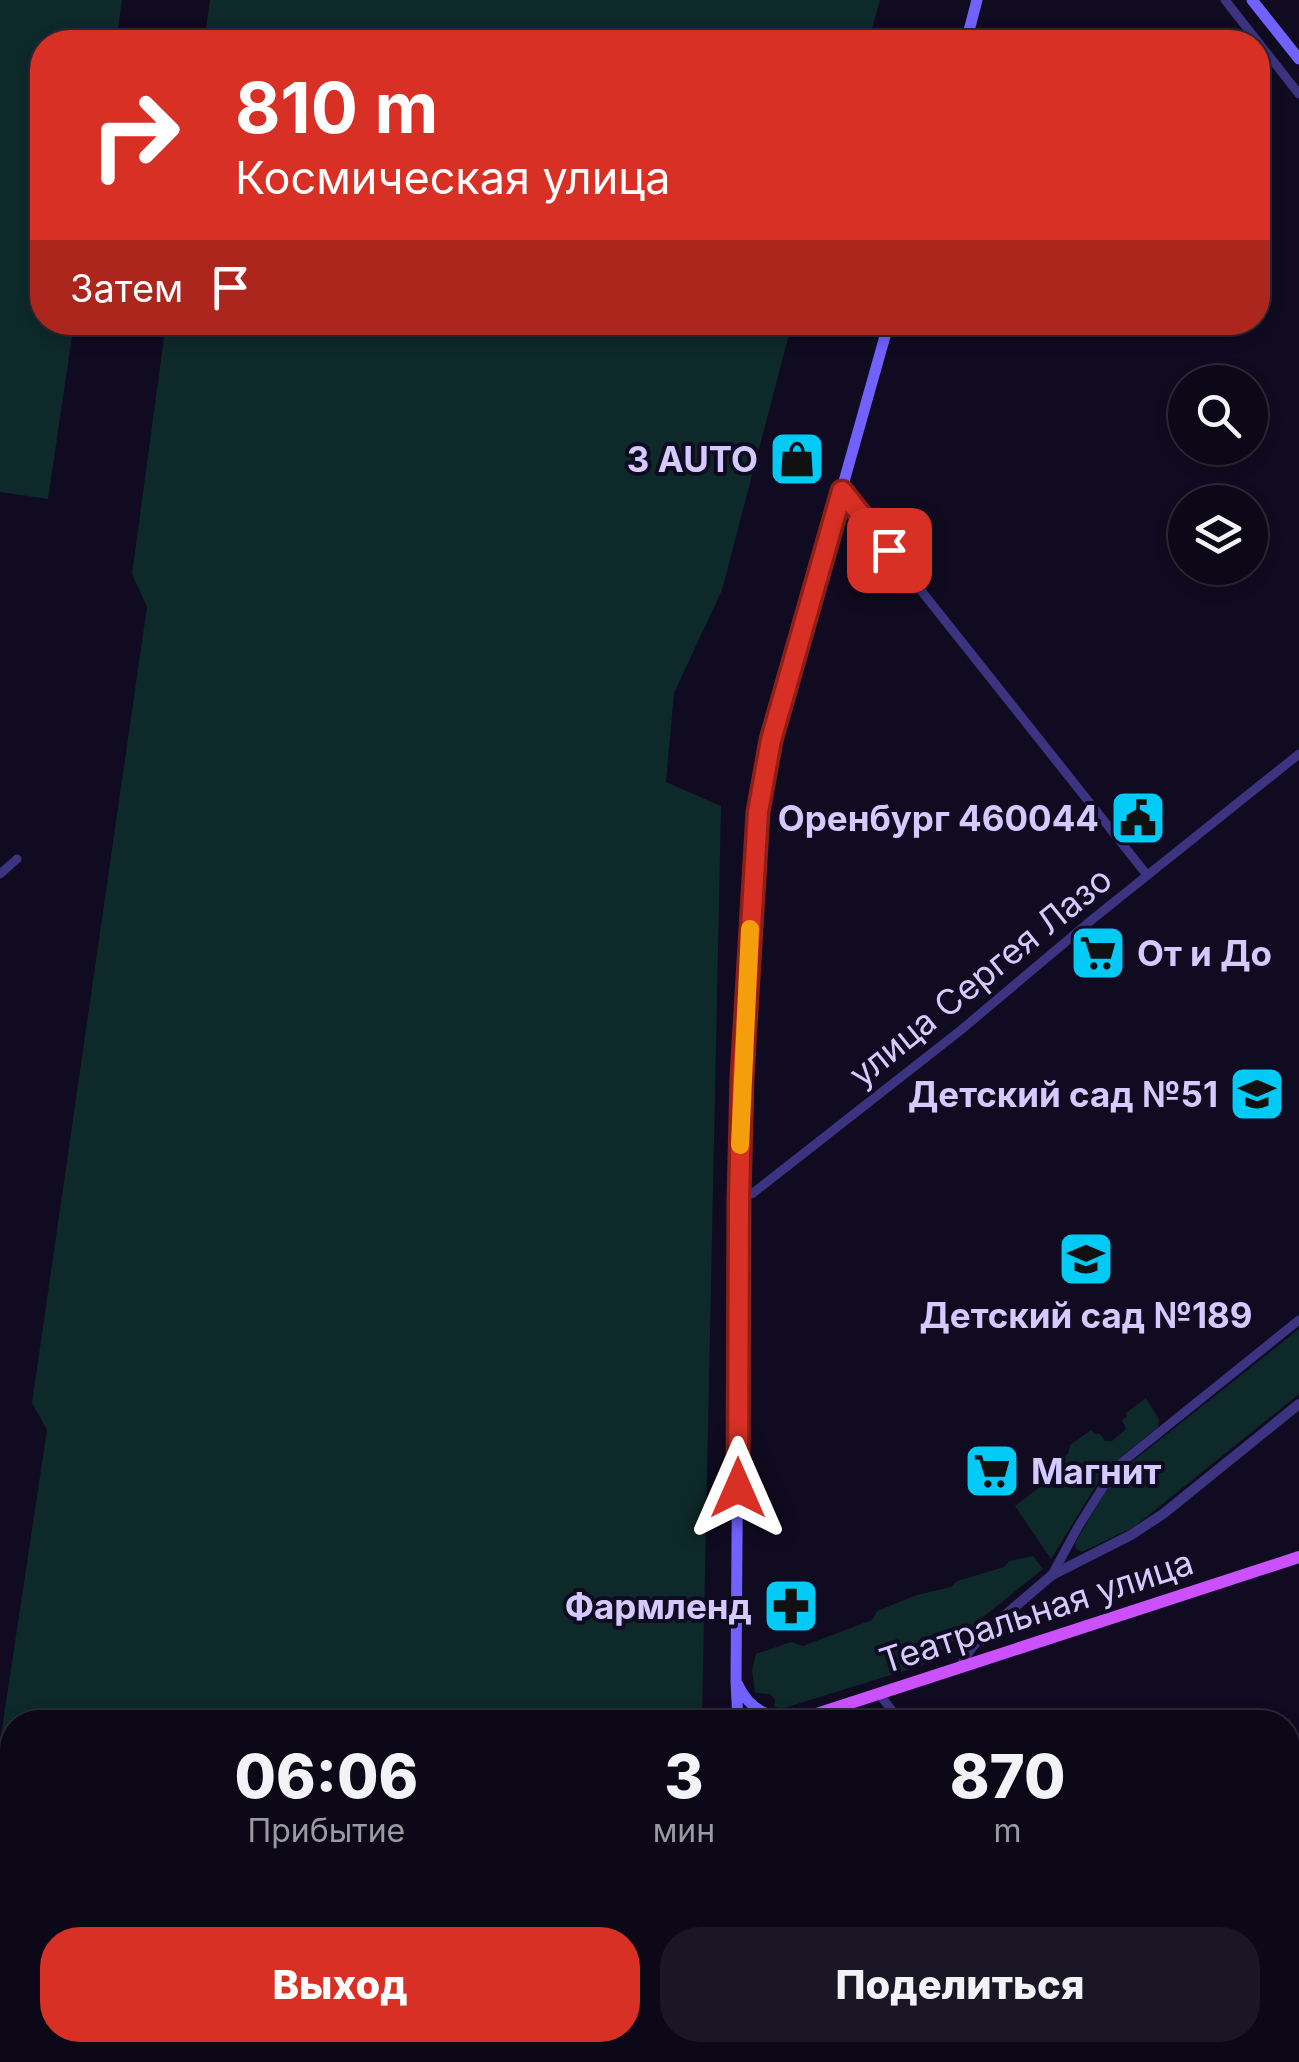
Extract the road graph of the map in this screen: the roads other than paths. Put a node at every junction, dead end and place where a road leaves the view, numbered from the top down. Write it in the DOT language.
graph roads {
  1 [pos="977,0"];
  2 [pos="1225,0"];
  3 [pos="1252,0"];
  4 [pos="969,30"];
  5 [pos="1249,30"];
  6 [pos="1270,57"];
  7 [pos="1299,59"];
  8 [pos="1299,94"];
  9 [pos="885,335"];
  10 [pos="842,491"];
  11 [pos="1299,754"];
  12 [pos="17,860"];
  13 [pos="0,874"];
  14 [pos="1148,875"];
  15 [pos="739,1199"];
  16 [pos="1299,1320"];
  17 [pos="1299,1404"];
  18 [pos="1299,1556"];
  19 [pos="1052,1575"];
  20 [pos="960,1668"];
  21 [pos="736,1681"];
  22 [pos="879,1694"];
  23 [pos="737,1710"];
  24 [pos="756,1710"];
  25 [pos="831,1710"];
  26 [pos="892,1710"];
  1 -- 4 [label="main road"];
  2 -- 5 [label="street"];
  3 -- 7 [label="main road"];
  6 -- 8 [label="street"];
  9 -- 10 [label="main road"];
  10 -- 14 [label="street"];
  10 -- 15 [label="main road"];
  11 -- 14 [label="street, улица Сергея Лазо"];
  12 -- 13 [label="street"];
  14 -- 15 [label="street, улица Сергея Лазо"];
  15 -- 21 [label="main road"];
  16 -- 19 [label="street"];
  17 -- 19 [label="street"];
  18 -- 20 [label="main road, Театральная улица"];
  19 -- 20 [label="street"];
  20 -- 22 [label="main road, Театральная улица"];
  21 -- 23 [label="main road"];
  21 -- 24 [label="main road"];
  22 -- 25 [label="main road, Театральная улица"];
  22 -- 26 [label="street"];
}
